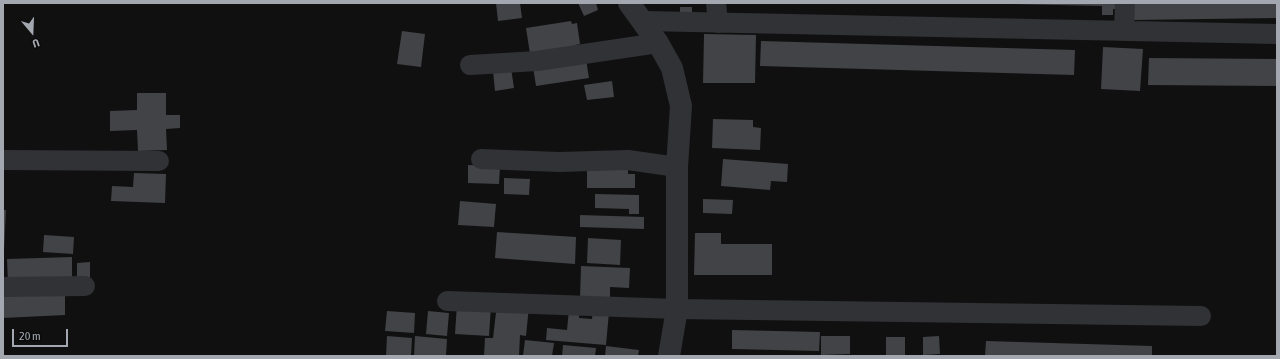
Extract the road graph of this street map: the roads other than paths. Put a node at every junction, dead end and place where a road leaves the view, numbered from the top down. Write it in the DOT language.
graph roads {
  1 [pos="629,3"];
  2 [pos="716,3"];
  3 [pos="1125,3"];
  4 [pos="643,21"];
  5 [pos="718,23"];
  6 [pos="1124,31"];
  7 [pos="1277,34"];
  8 [pos="658,43"];
  9 [pos="470,64"];
  10 [pos="481,159"];
  11 [pos="3,160"];
  12 [pos="159,161"];
  13 [pos="677,167"];
  14 [pos="85,286"];
  15 [pos="3,287"];
  16 [pos="447,301"];
  17 [pos="677,309"];
  18 [pos="1201,316"];
  19 [pos="669,356"];
  1 -- 4 [label="street"];
  2 -- 5 [label="street"];
  3 -- 6 [label="street"];
  4 -- 5 [label="street"];
  4 -- 8 [label="street"];
  5 -- 6 [label="street"];
  6 -- 7 [label="street"];
  8 -- 9 [label="street"];
  8 -- 13 [label="street"];
  10 -- 13 [label="street"];
  11 -- 12 [label="street"];
  13 -- 17 [label="street"];
  14 -- 15 [label="street"];
  16 -- 17 [label="street"];
  17 -- 18 [label="street"];
  17 -- 19 [label="street"];
}
